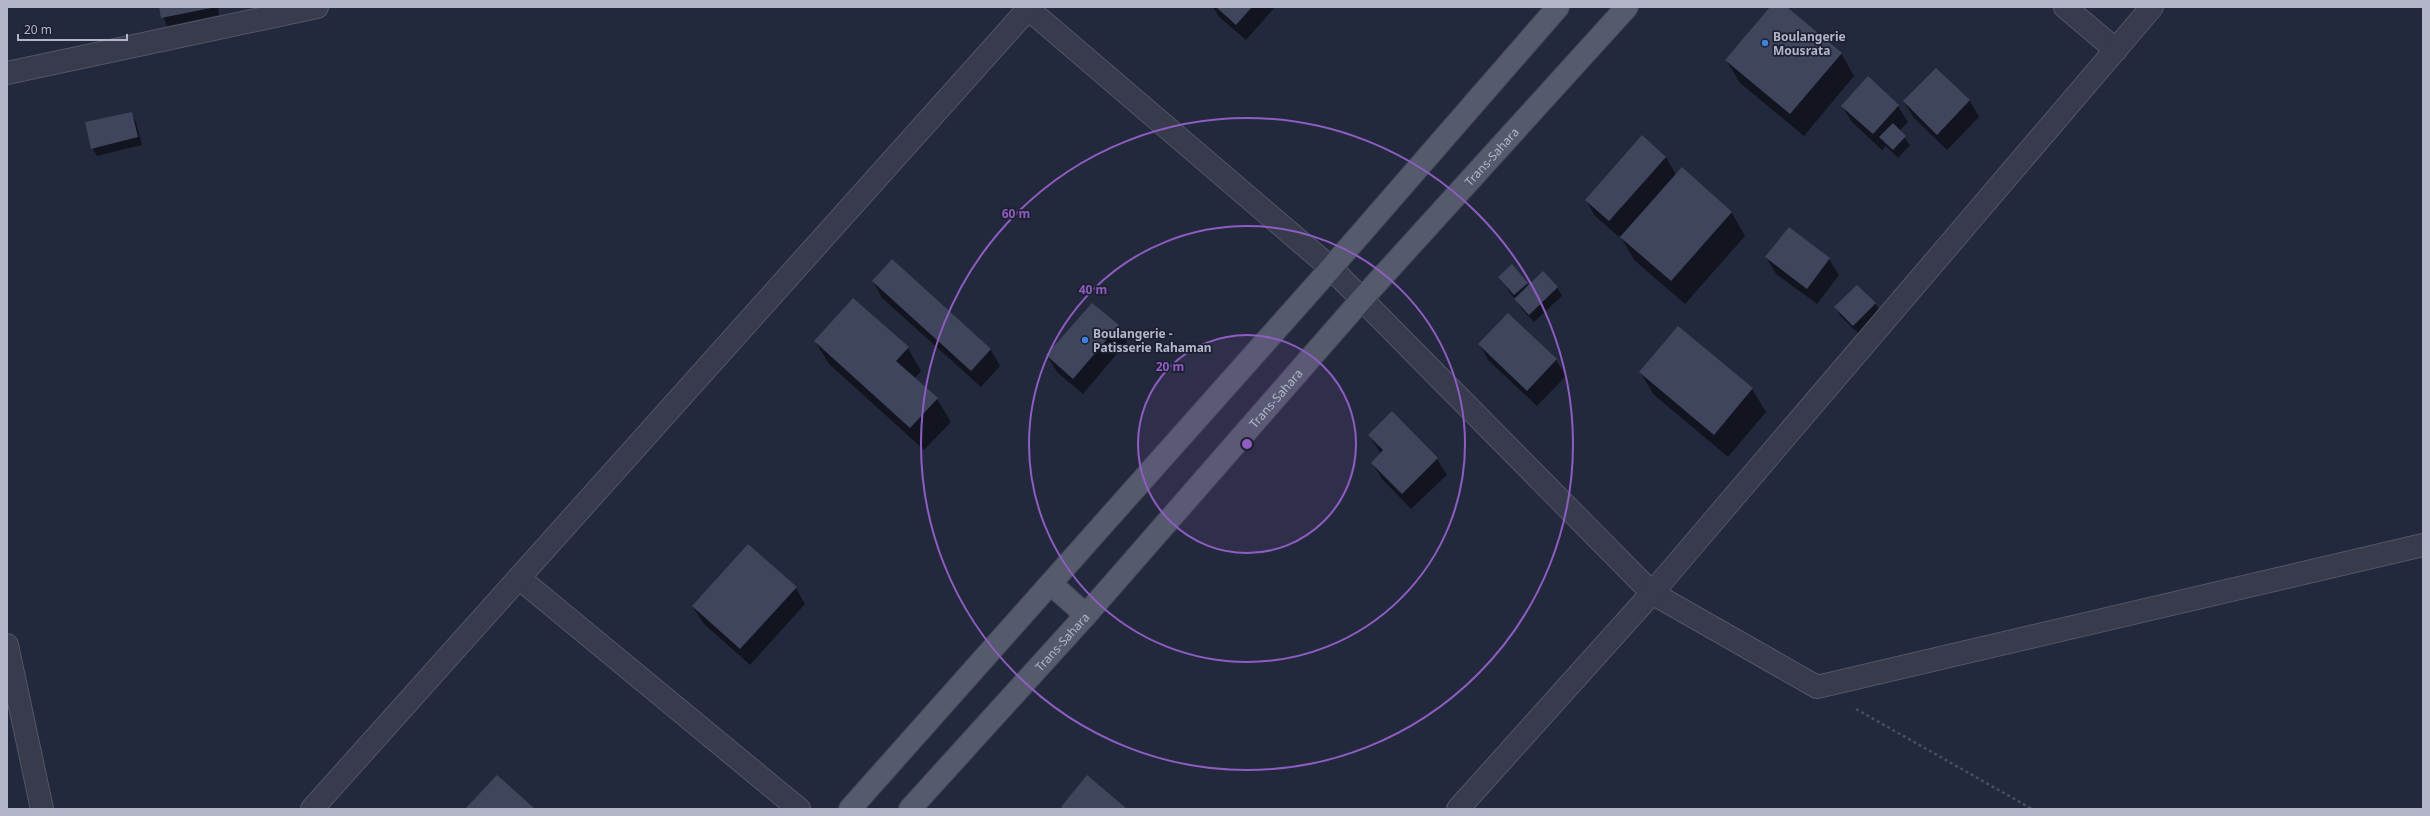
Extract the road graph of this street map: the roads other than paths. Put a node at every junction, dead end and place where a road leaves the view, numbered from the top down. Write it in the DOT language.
graph roads {
  1 [pos="317,7"];
  2 [pos="1558,7"];
  3 [pos="1627,7"];
  4 [pos="2065,7"];
  5 [pos="2152,7"];
  6 [pos="1034,8"];
  7 [pos="2116,50"];
  8 [pos="7,73"];
  9 [pos="1331,268"];
  10 [pos="1362,299"];
  11 [pos="2423,545"];
  12 [pos="519,578"];
  13 [pos="1051,584"];
  14 [pos="1652,593"];
  15 [pos="1086,616"];
  16 [pos="7,645"];
  17 [pos="42,809"];
  18 [pos="312,809"];
  19 [pos="799,809"];
  20 [pos="850,809"];
  21 [pos="910,809"];
  22 [pos="1458,809"];
  1 -- 8 [label="street"];
  2 -- 9 [label="main road"];
  3 -- 10 [label="main road, Trans-Sahara"];
  4 -- 7 [label="street"];
  5 -- 7 [label="street"];
  6 -- 9 [label="street"];
  6 -- 12 [label="street"];
  7 -- 14 [label="street"];
  9 -- 10 [label="street"];
  9 -- 13 [label="main road"];
  10 -- 14 [label="street"];
  10 -- 15 [label="main road, Trans-Sahara"];
  11 -- 14 [label="street"];
  12 -- 18 [label="street"];
  12 -- 19 [label="street"];
  13 -- 15 [label="main road"];
  13 -- 20 [label="main road"];
  14 -- 22 [label="street"];
  15 -- 21 [label="main road, Trans-Sahara"];
  16 -- 17 [label="street"];
}
